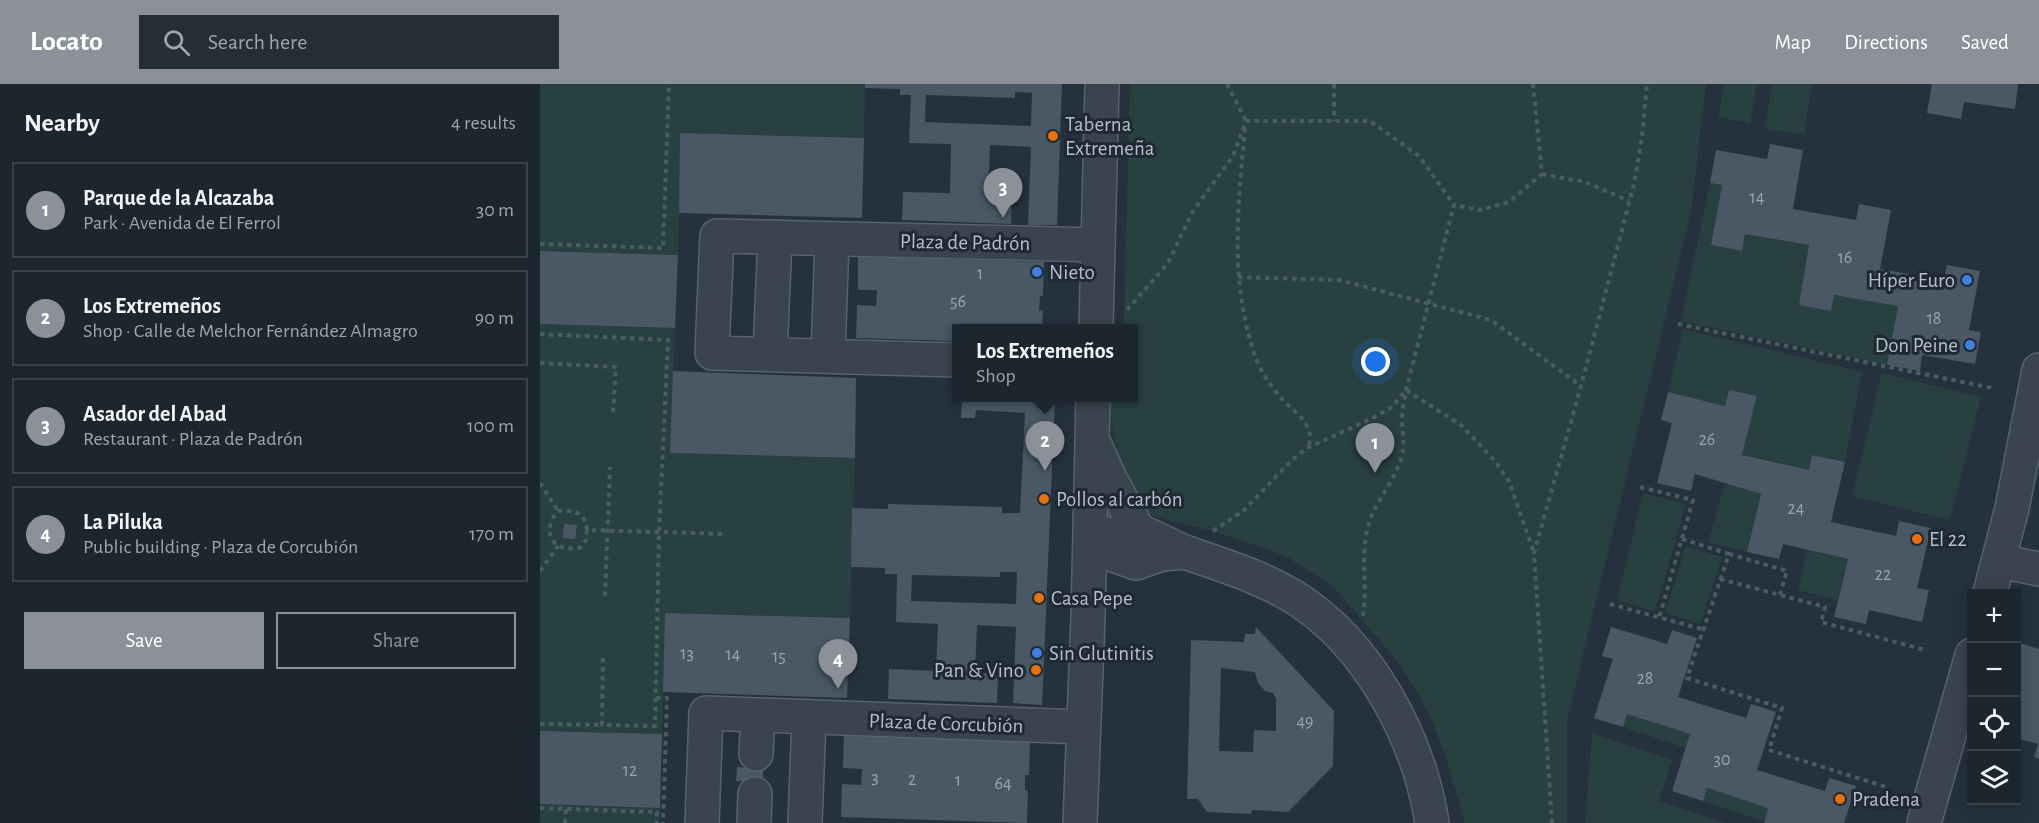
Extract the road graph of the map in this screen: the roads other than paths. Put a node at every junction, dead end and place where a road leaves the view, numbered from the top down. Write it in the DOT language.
graph roads {
  1 [pos="1102,84"];
  2 [pos="775,237"];
  3 [pos="832,239"];
  4 [pos="1098,245"];
  5 [pos="1108,323"];
  6 [pos="770,354"];
  7 [pos="828,356"];
  8 [pos="952,360"];
  9 [pos="2039,370"];
  10 [pos="1093,402"];
  11 [pos="1091,436"];
  12 [pos="1090,541"];
  13 [pos="1137,547"];
  14 [pos="2039,551"];
  15 [pos="2001,552"];
  16 [pos="2039,569"];
  17 [pos="1991,589"];
  18 [pos="1088,618"];
  19 [pos="1967,670"];
  20 [pos="759,716"];
  21 [pos="809,719"];
  22 [pos="1083,728"];
  23 [pos="756,754"];
  24 [pos="702,823"];
  25 [pos="805,823"];
  26 [pos="1080,823"];
  27 [pos="1432,823"];
  28 [pos="1924,823"];
  1 -- 4 [label="street"];
  2 -- 3 [label="street, Plaza de Padrón"];
  2 -- 6 [label="street"];
  2 -- 6 [label="street, Plaza de Padrón"];
  3 -- 4 [label="street, Plaza de Padrón"];
  3 -- 7 [label="street"];
  4 -- 5 [label="street"];
  6 -- 7 [label="street, Plaza de Padrón"];
  7 -- 8 [label="street, Plaza de Padrón"];
  9 -- 15 [label="street"];
  10 -- 11 [label="street"];
  11 -- 12 [label="street"];
  11 -- 13 [label="street"];
  12 -- 13 [label="street"];
  12 -- 18 [label="street"];
  13 -- 18 [label="street"];
  13 -- 27 [label="street"];
  14 -- 15 [label="street"];
  15 -- 16 [label="street"];
  15 -- 17 [label="street"];
  18 -- 22 [label="street"];
  19 -- 28 [label="street"];
  20 -- 21 [label="street, Plaza de Corcubión"];
  20 -- 23 [label="street"];
  20 -- 24 [label="street, Plaza de Corcubión"];
  21 -- 22 [label="street, Plaza de Corcubión"];
  21 -- 25 [label="street"];
  22 -- 26 [label="street"];
}
